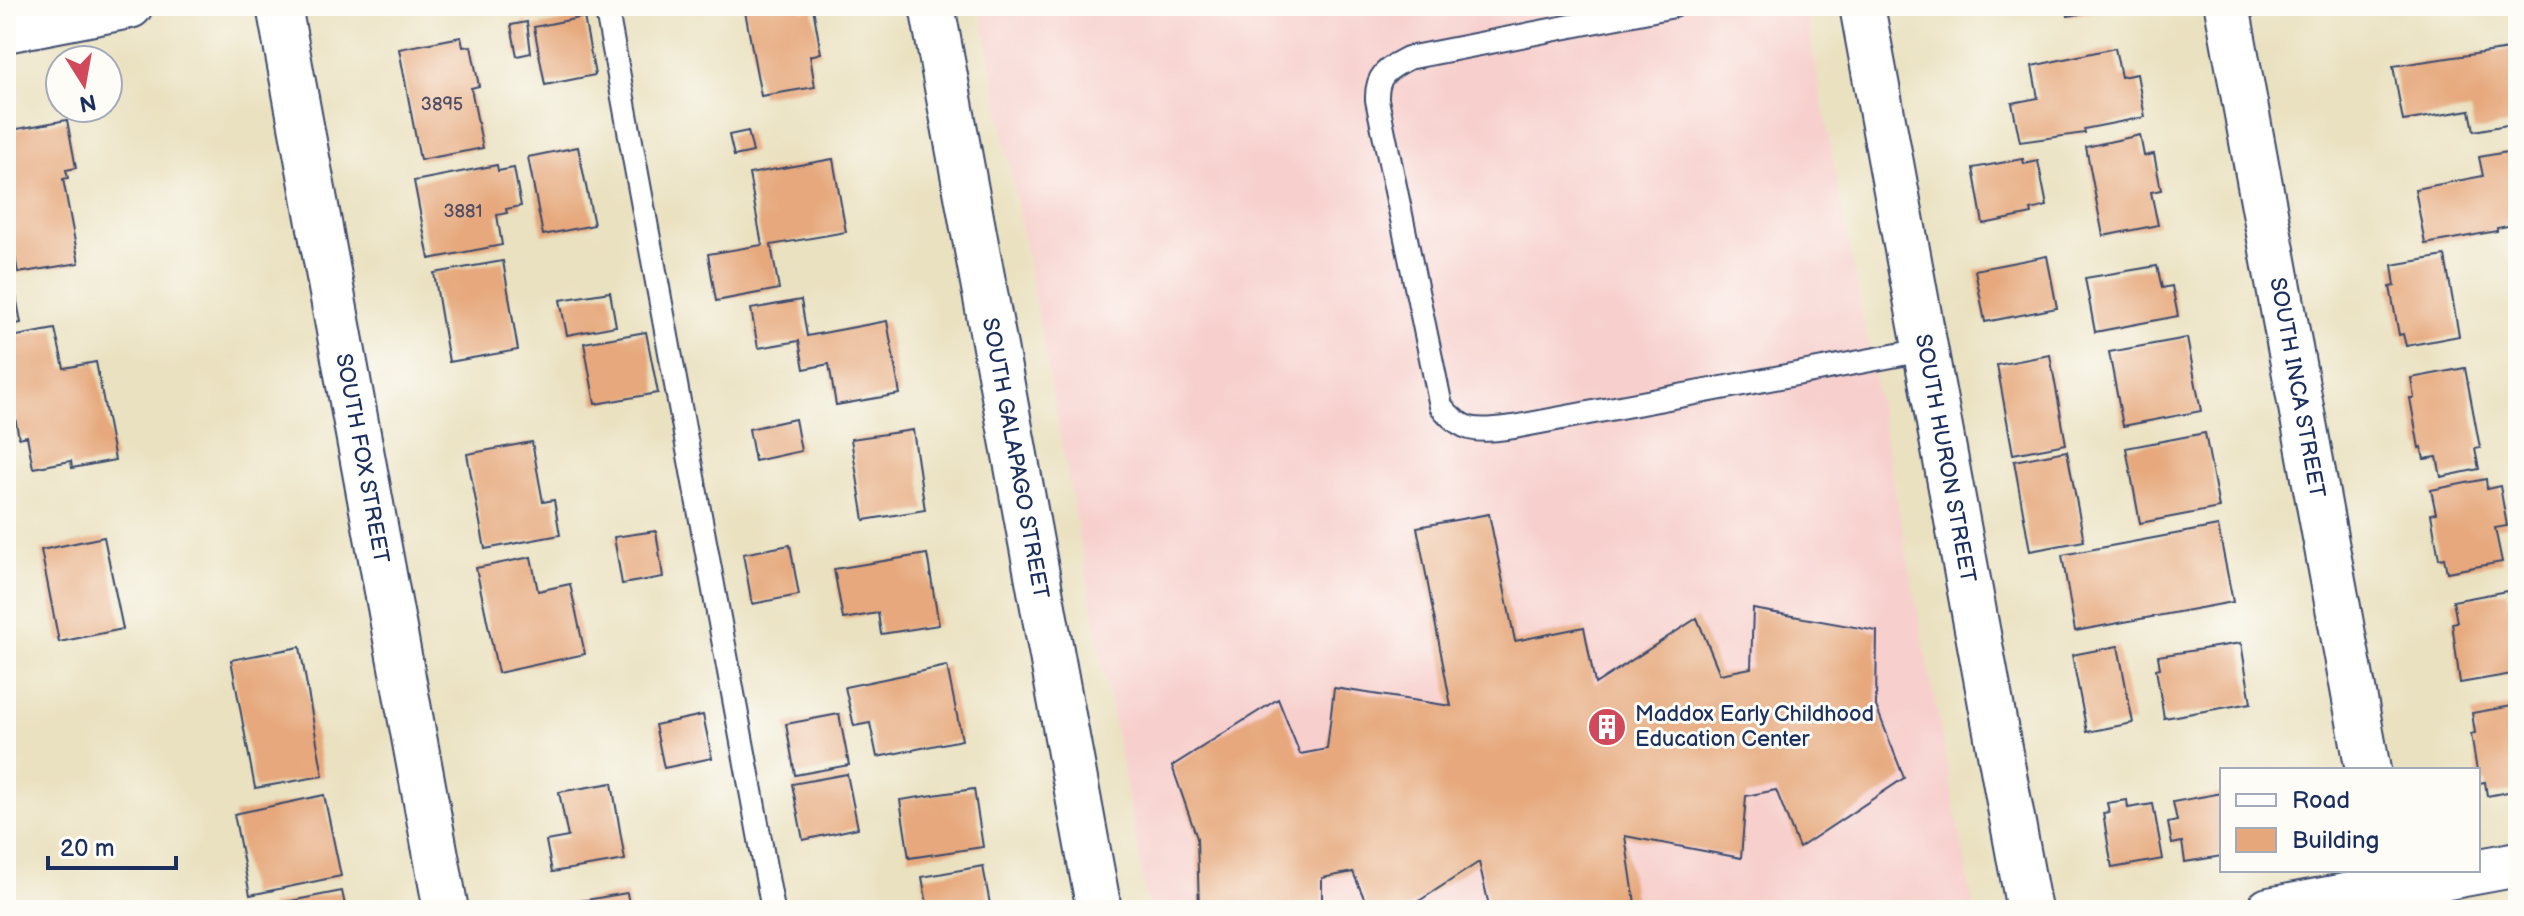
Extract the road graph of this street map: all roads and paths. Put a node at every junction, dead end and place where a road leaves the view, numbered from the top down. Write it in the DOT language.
graph roads {
  1 [pos="130,6"];
  2 [pos="279,6"];
  3 [pos="606,6"];
  4 [pos="932,6"];
  5 [pos="1674,6"];
  6 [pos="1862,6"];
  7 [pos="2227,6"];
  8 [pos="6,30"];
  9 [pos="1924,350"];
  10 [pos="2368,768"];
  11 [pos="2518,864"];
  12 [pos="2480,871"];
  13 [pos="2477,872"];
  14 [pos="2390,889"];
  15 [pos="446,910"];
  16 [pos="773,910"];
  17 [pos="1099,910"];
  18 [pos="2029,910"];
  19 [pos="2269,910"];
  1 -- 8 [label="street"];
  2 -- 15 [label="street, SOUTH FOX STREET"];
  3 -- 16 [label="lane"];
  4 -- 17 [label="street, SOUTH GALAPAGO STREET"];
  5 -- 9 [label="lane"];
  6 -- 9 [label="street, SOUTH HURON STREET"];
  7 -- 10 [label="street, SOUTH INCA STREET"];
  9 -- 18 [label="street, SOUTH HURON STREET"];
  11 -- 12 [label="street"];
  13 -- 14 [label="street"];
  14 -- 19 [label="street"];
}
